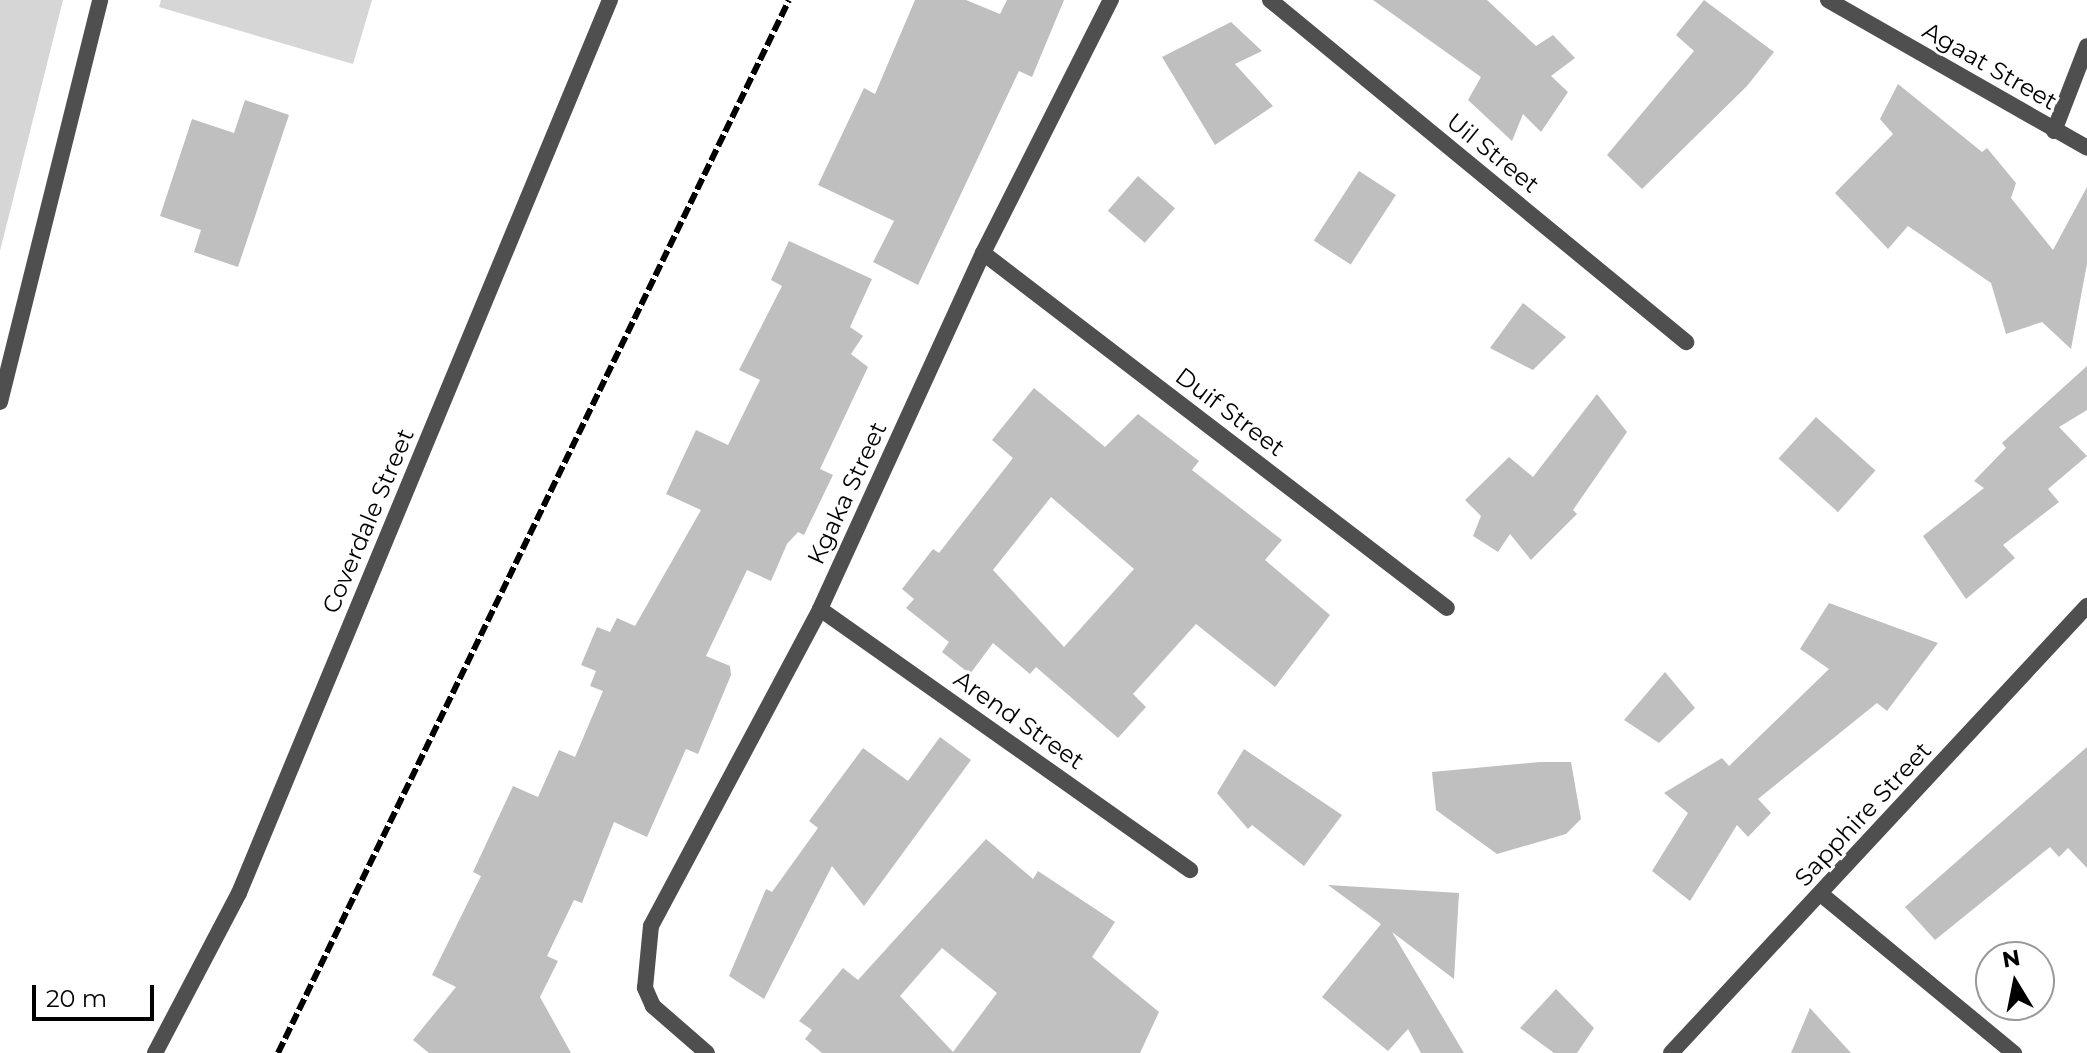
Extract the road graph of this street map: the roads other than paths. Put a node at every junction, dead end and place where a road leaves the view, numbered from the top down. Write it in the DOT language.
graph roads {
  1 [pos="100,0"];
  2 [pos="610,0"];
  3 [pos="1111,0"];
  4 [pos="1270,0"];
  5 [pos="1828,0"];
  6 [pos="2087,46"];
  7 [pos="2054,131"];
  8 [pos="2087,148"];
  9 [pos="983,253"];
  10 [pos="1686,342"];
  11 [pos="0,402"];
  12 [pos="2087,606"];
  13 [pos="1447,608"];
  14 [pos="820,609"];
  15 [pos="1190,870"];
  16 [pos="1822,895"];
  17 [pos="155,1053"];
  18 [pos="707,1053"];
  19 [pos="1671,1053"];
  20 [pos="2014,1053"];
  1 -- 11 [label="street"];
  2 -- 17 [label="street, Coverdale Street"];
  3 -- 9 [label="street, Kgaka Street"];
  4 -- 10 [label="street, Uil Street"];
  5 -- 7 [label="street, Agaat Street"];
  6 -- 7 [label="street"];
  7 -- 8 [label="street, Agaat Street"];
  9 -- 13 [label="street, Duif Street"];
  9 -- 14 [label="street, Kgaka Street"];
  12 -- 16 [label="street, Sapphire Street"];
  14 -- 15 [label="street, Arend Street"];
  14 -- 18 [label="street, Kgaka Street"];
  16 -- 19 [label="street, Sapphire Street"];
  16 -- 20 [label="street"];
}
